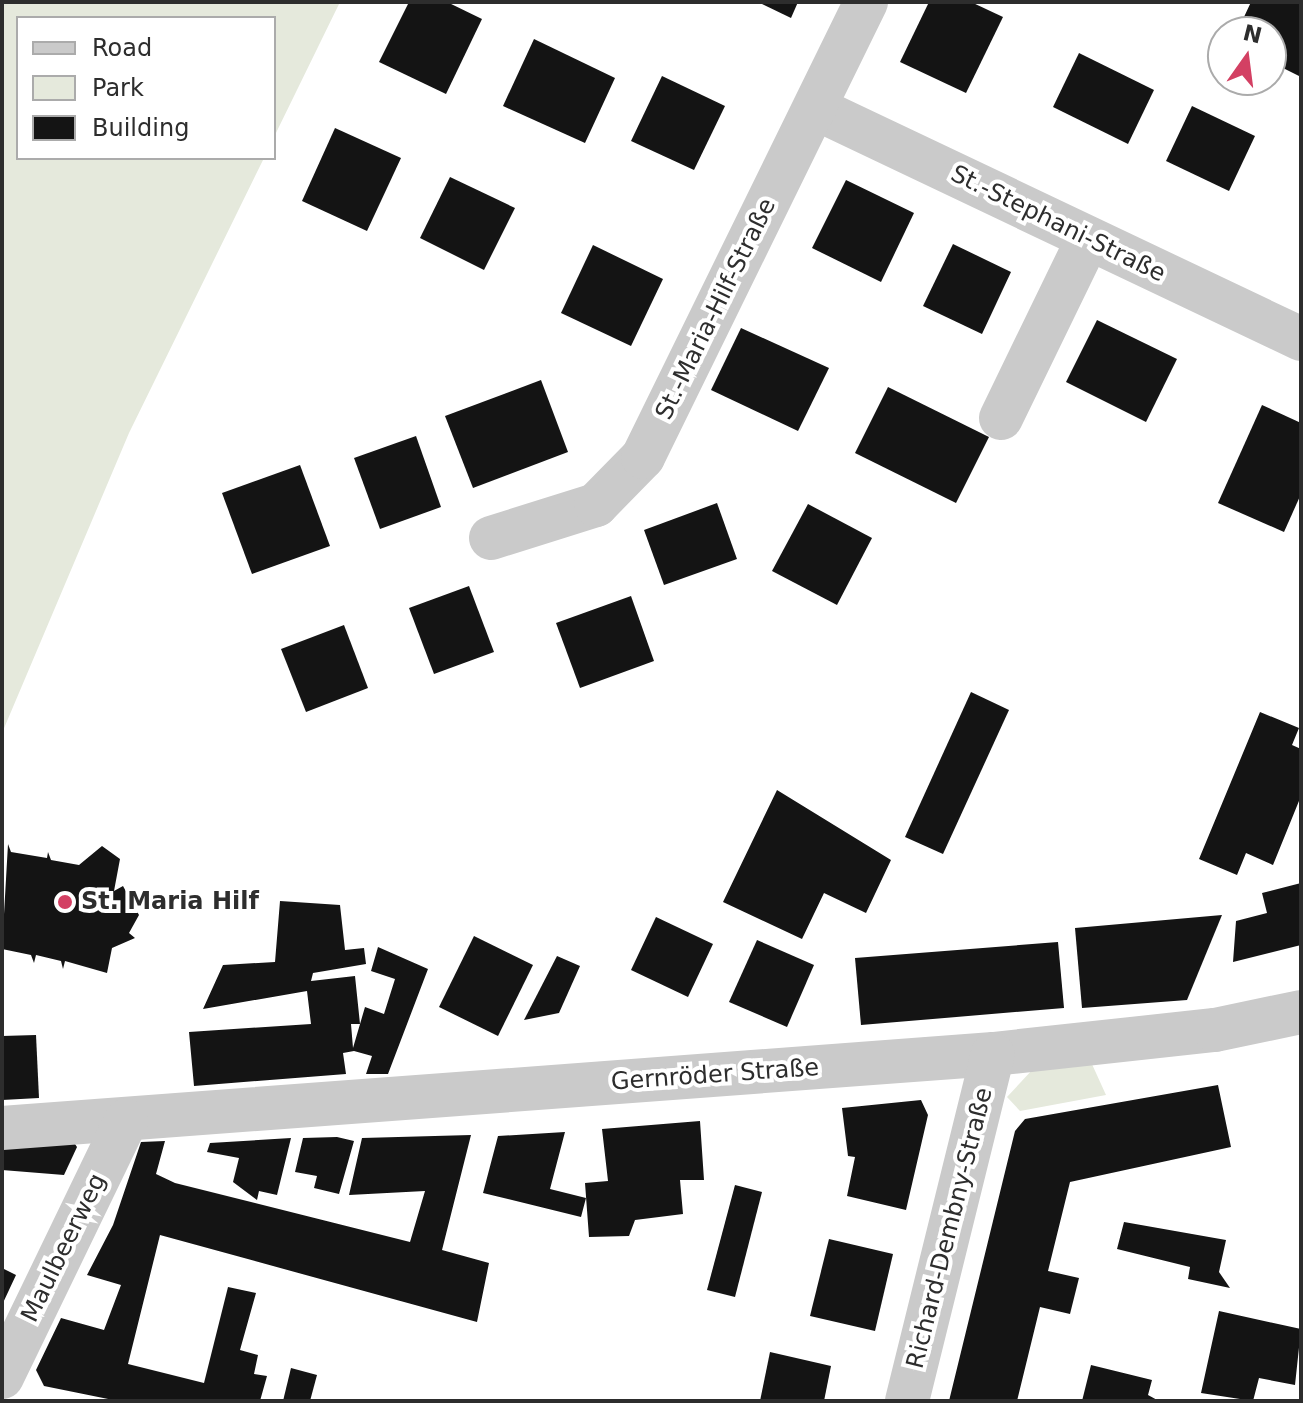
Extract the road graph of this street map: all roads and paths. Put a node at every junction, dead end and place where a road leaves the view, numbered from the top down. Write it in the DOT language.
graph roads {
  1 [pos="866,2"];
  2 [pos="815,108"];
  3 [pos="1088,239"];
  4 [pos="1301,339"];
  5 [pos="1001,418"];
  6 [pos="491,538"];
  7 [pos="1301,1012"];
  8 [pos="993,1054"];
  9 [pos="126,1120"];
  10 [pos="2,1128"];
  11 [pos="2,1377"];
  12 [pos="2,1398"];
  13 [pos="11,1401"];
  14 [pos="907,1401"];
  1 -- 2 [label="street, St.-Maria-Hilf-Straße"];
  2 -- 3 [label="street, St.-Stephani-Straße"];
  2 -- 6 [label="street, St.-Maria-Hilf-Straße"];
  3 -- 4 [label="street, St.-Stephani-Straße"];
  3 -- 5 [label="street"];
  7 -- 8 [label="street, Gernröder Straße"];
  8 -- 9 [label="street, Gernröder Straße"];
  8 -- 14 [label="street, Richard-Dembny-Straße"];
  9 -- 10 [label="street, Gernröder Straße"];
  9 -- 11 [label="street, Maulbeerweg"];
  12 -- 13 [label="street"];
}
